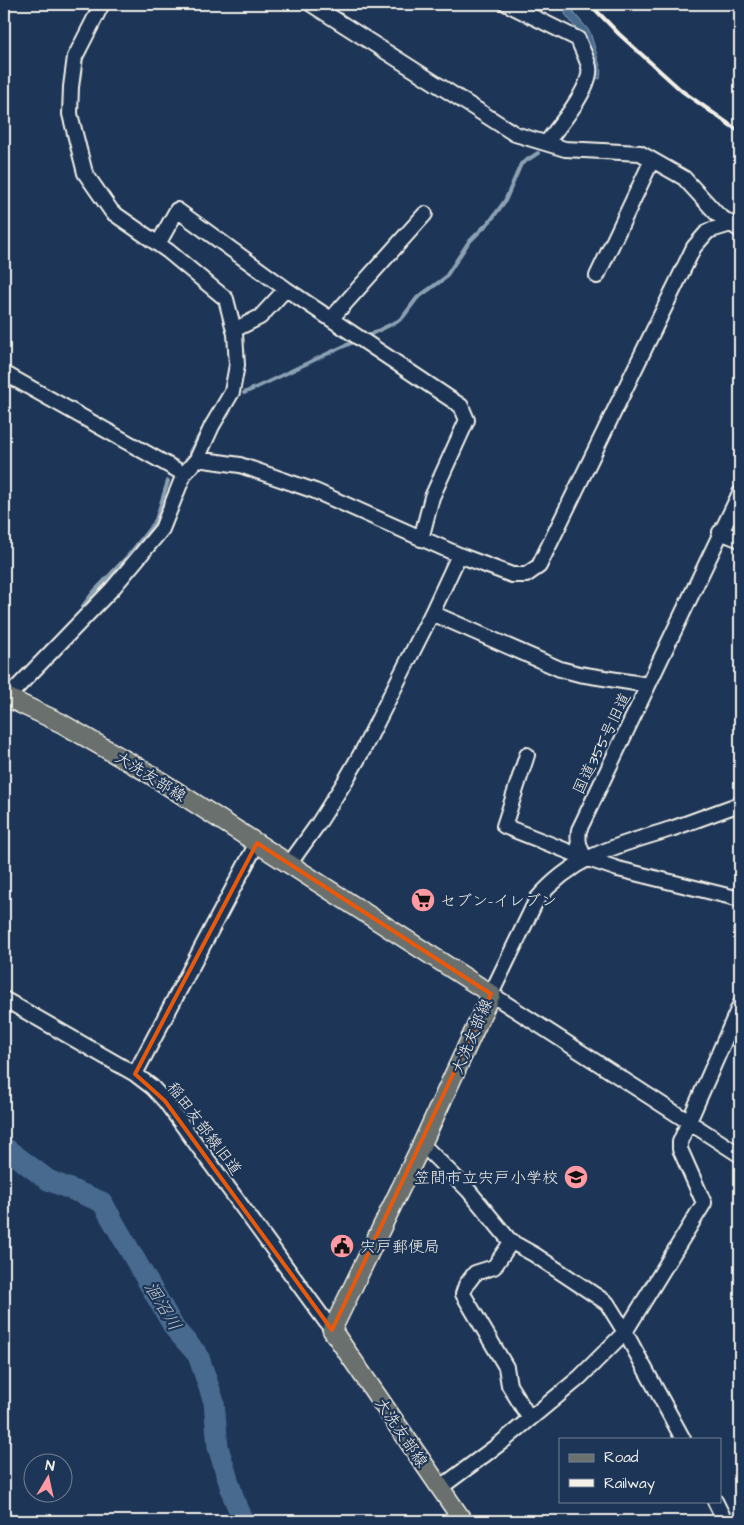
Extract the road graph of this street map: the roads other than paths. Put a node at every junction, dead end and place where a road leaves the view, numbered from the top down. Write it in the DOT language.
graph roads {
  1 [pos="102,4"];
  2 [pos="312,4"];
  3 [pos="507,4"];
  4 [pos="546,143"];
  5 [pos="652,160"];
  6 [pos="424,214"];
  7 [pos="736,227"];
  8 [pos="158,244"];
  9 [pos="597,276"];
  10 [pos="286,289"];
  11 [pos="331,319"];
  12 [pos="234,330"];
  13 [pos="4,373"];
  14 [pos="196,459"];
  15 [pos="184,474"];
  16 [pos="740,493"];
  17 [pos="720,532"];
  18 [pos="421,539"];
  19 [pos="740,540"];
  20 [pos="459,556"];
  21 [pos="432,613"];
  22 [pos="648,685"];
  23 [pos="5,698"];
  24 [pos="527,755"];
  25 [pos="740,804"];
  26 [pos="257,843"];
  27 [pos="585,858"];
  28 [pos="290,863"];
  29 [pos="740,899"];
  30 [pos="491,994"];
  31 [pos="4,999"];
  32 [pos="740,1005"];
  33 [pos="135,1074"];
  34 [pos="689,1122"];
  35 [pos="422,1144"];
  36 [pos="740,1155"];
  37 [pos="512,1242"];
  38 [pos="332,1330"];
  39 [pos="625,1332"];
  40 [pos="530,1419"];
  41 [pos="682,1438"];
  42 [pos="440,1488"];
  43 [pos="716,1502"];
  44 [pos="463,1521"];
  45 [pos="725,1521"];
  1 -- 8 [label="street"];
  2 -- 4 [label="street"];
  3 -- 4 [label="street"];
  4 -- 5 [label="street"];
  5 -- 7 [label="street"];
  5 -- 9 [label="street"];
  6 -- 11 [label="street"];
  7 -- 20 [label="street"];
  8 -- 10 [label="street"];
  8 -- 12 [label="street"];
  10 -- 11 [label="street"];
  10 -- 12 [label="street"];
  11 -- 18 [label="street"];
  12 -- 14 [label="street"];
  13 -- 15 [label="street"];
  14 -- 15 [label="street"];
  14 -- 18 [label="street"];
  15 -- 23 [label="street"];
  16 -- 17 [label="street, 国道355号旧道"];
  17 -- 19 [label="street"];
  17 -- 22 [label="street, 国道355号旧道"];
  18 -- 20 [label="street"];
  20 -- 21 [label="street"];
  21 -- 22 [label="street"];
  21 -- 28 [label="street"];
  22 -- 27 [label="street, 国道355号旧道"];
  23 -- 26 [label="main road, 大洗友部線"];
  24 -- 27 [label="street"];
  25 -- 27 [label="street"];
  26 -- 28 [label="main road, 大洗友部線"];
  26 -- 33 [label="street"];
  27 -- 29 [label="street"];
  27 -- 30 [label="street"];
  28 -- 30 [label="main road, 大洗友部線"];
  30 -- 34 [label="street"];
  30 -- 35 [label="main road, 大洗友部線"];
  31 -- 33 [label="street, 稲田友部線旧道"];
  32 -- 34 [label="street"];
  33 -- 38 [label="street, 稲田友部線旧道"];
  34 -- 36 [label="street"];
  34 -- 39 [label="street"];
  35 -- 37 [label="street"];
  35 -- 38 [label="main road, 大洗友部線"];
  37 -- 39 [label="street"];
  37 -- 40 [label="street"];
  38 -- 42 [label="main road, 大洗友部線"];
  39 -- 40 [label="street"];
  39 -- 41 [label="street"];
  40 -- 42 [label="street"];
  42 -- 44 [label="main road, 大洗友部線"];
  43 -- 45 [label="street"];
}
